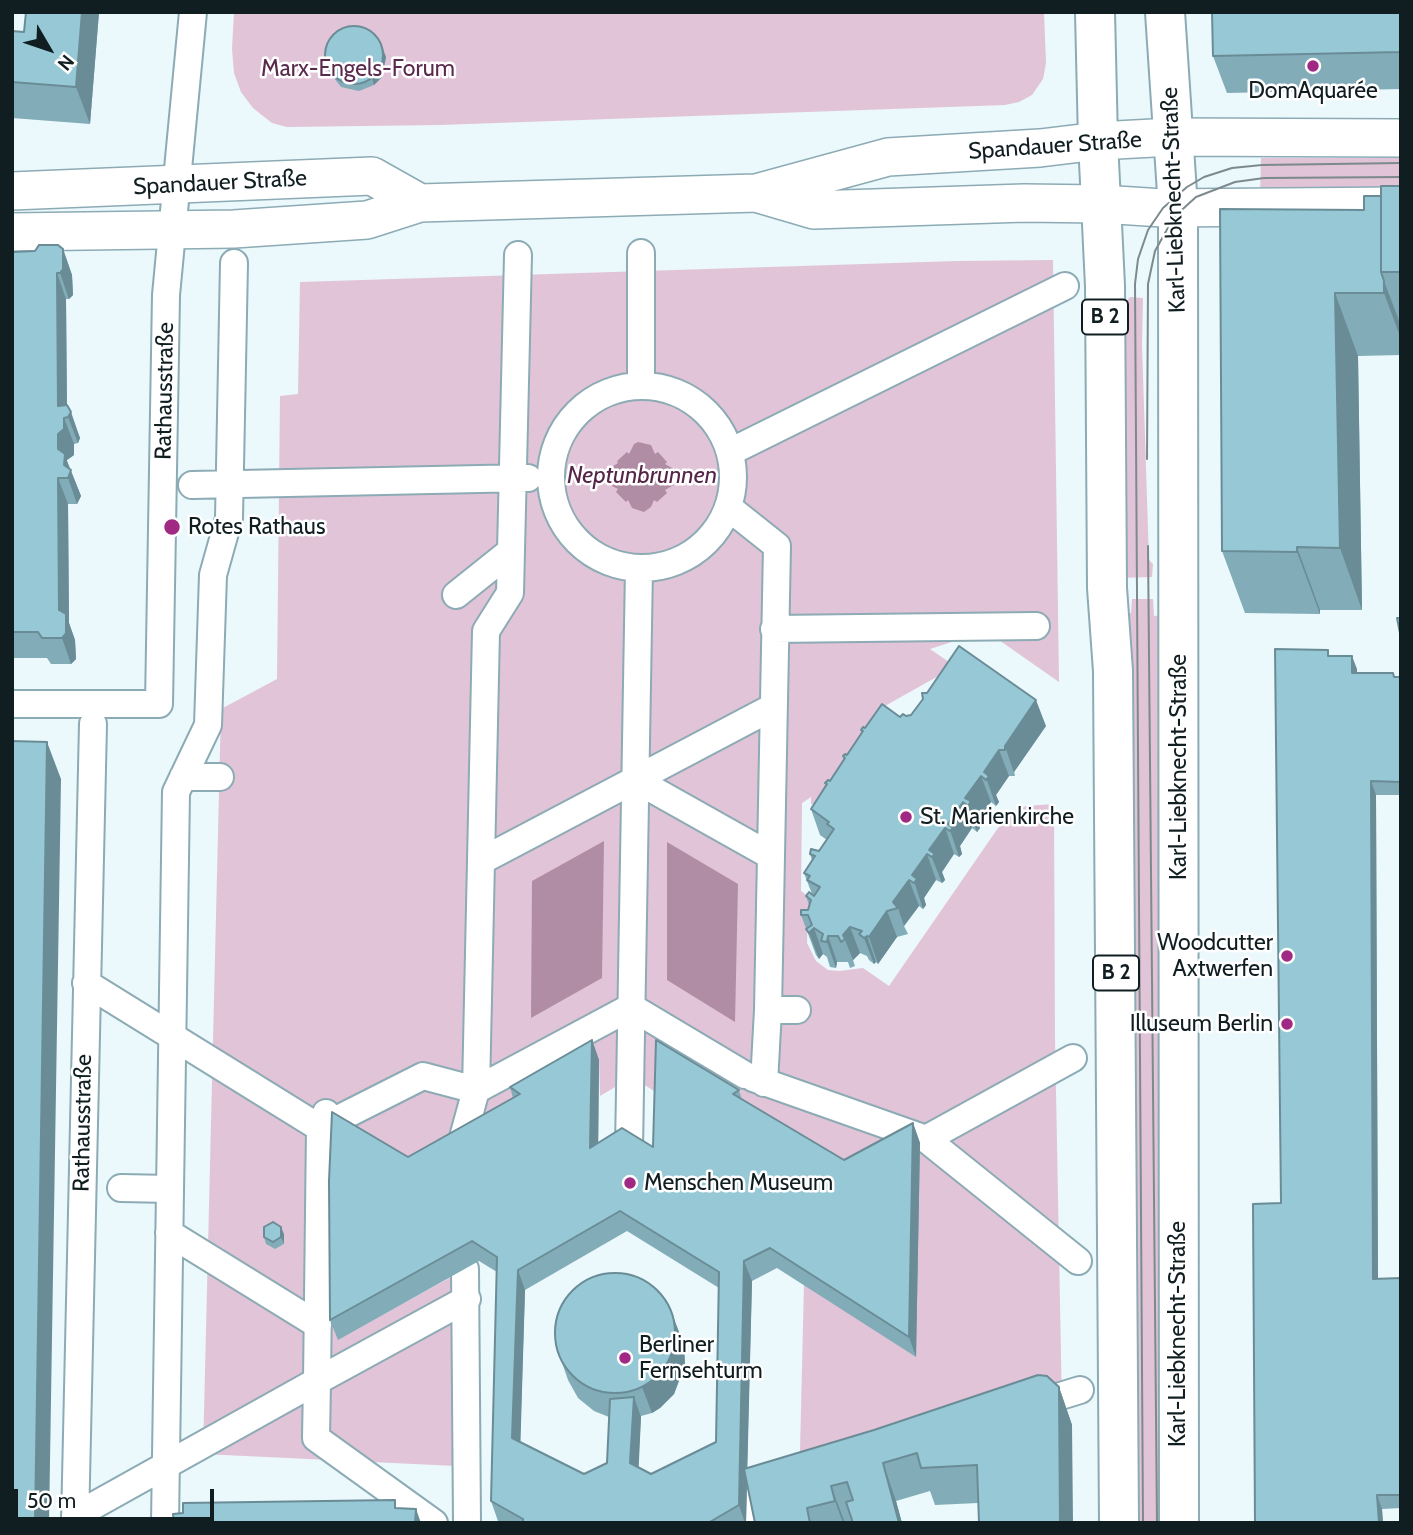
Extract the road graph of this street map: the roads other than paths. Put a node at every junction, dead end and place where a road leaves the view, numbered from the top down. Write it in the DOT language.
graph roads {
  1 [pos="193,12"];
  2 [pos="1095,12"];
  3 [pos="1165,12"];
  4 [pos="1172,137"];
  5 [pos="1401,138"];
  6 [pos="1098,141"];
  7 [pos="177,185"];
  8 [pos="12,191"];
  9 [pos="756,193"];
  10 [pos="420,203"];
  11 [pos="1101,204"];
  12 [pos="1401,205"];
  13 [pos="1178,208"];
  14 [pos="173,230"];
  15 [pos="12,232"];
  16 [pos="641,253"];
  17 [pos="518,255"];
  18 [pos="234,262"];
  19 [pos="1065,286"];
  20 [pos="641,386"];
  21 [pos="730,452"];
  22 [pos="551,477"];
  23 [pos="512,479"];
  24 [pos="192,485"];
  25 [pos="229,485"];
  26 [pos="728,507"];
  27 [pos="511,551"];
  28 [pos="639,568"];
  29 [pos="456,595"];
  30 [pos="1037,626"];
  31 [pos="774,629"];
  32 [pos="12,704"];
  33 [pos="773,706"];
  34 [pos="93,713"];
  35 [pos="183,777"];
  36 [pos="220,777"];
  37 [pos="634,779"];
  38 [pos="771,856"];
  39 [pos="481,861"];
  40 [pos="86,983"];
  41 [pos="631,1007"];
  42 [pos="768,1010"];
  43 [pos="797,1010"];
  44 [pos="172,1037"];
  45 [pos="1073,1058"];
  46 [pos="754,1079"];
  47 [pos="476,1090"];
  48 [pos="323,1121"];
  49 [pos="926,1139"];
  50 [pos="629,1148"];
  51 [pos="459,1152"];
  52 [pos="54,1187"];
  53 [pos="100,1187"];
  54 [pos="170,1189"];
  55 [pos="169,1233"];
  56 [pos="1078,1261"];
  57 [pos="465,1269"];
  58 [pos="467,1299"];
  59 [pos="318,1325"];
  60 [pos="317,1381"];
  61 [pos="1080,1390"];
  62 [pos="1004,1413"];
  63 [pos="166,1466"];
  64 [pos="789,1482"];
  65 [pos="75,1520"];
  66 [pos="165,1523"];
  67 [pos="434,1523"];
  68 [pos="467,1523"];
  69 [pos="753,1523"];
  70 [pos="1119,1523"];
  71 [pos="1179,1523"];
  1 -- 7 [label="street, Rathausstraße"];
  2 -- 6 [label="main road, B 2"];
  3 -- 4 [label="main road, Karl-Liebknecht-Straße"];
  4 -- 5 [label="main road, Spandauer Straße"];
  4 -- 6 [label="main road, Spandauer Straße"];
  4 -- 13 [label="main road, Karl-Liebknecht-Straße"];
  6 -- 9 [label="main road, Spandauer Straße"];
  6 -- 11 [label="main road, B 2"];
  7 -- 8 [label="main road, Spandauer Straße"];
  7 -- 10 [label="main road, Spandauer Straße"];
  7 -- 14 [label="street, Rathausstraße"];
  9 -- 10 [label="main road, Spandauer Straße"];
  9 -- 11 [label="main road, Spandauer Straße"];
  10 -- 14 [label="main road, Spandauer Straße"];
  11 -- 13 [label="main road, Spandauer Straße"];
  11 -- 70 [label="main road, B 2"];
  12 -- 13 [label="main road, Spandauer Straße"];
  13 -- 71 [label="main road, Karl-Liebknecht-Straße"];
  14 -- 15 [label="main road, Spandauer Straße"];
  14 -- 34 [label="street, Rathausstraße"];
  16 -- 20 [label="street"];
  17 -- 23 [label="street"];
  18 -- 25 [label="street"];
  19 -- 21 [label="street"];
  20 -- 21 [label="street"];
  20 -- 22 [label="street"];
  21 -- 26 [label="street"];
  22 -- 23 [label="street"];
  22 -- 28 [label="street"];
  23 -- 25 [label="street"];
  23 -- 27 [label="street"];
  24 -- 25 [label="street"];
  25 -- 35 [label="street"];
  26 -- 28 [label="street"];
  26 -- 31 [label="street"];
  27 -- 29 [label="street"];
  27 -- 39 [label="street"];
  28 -- 37 [label="street"];
  30 -- 31 [label="street"];
  31 -- 33 [label="street"];
  32 -- 34 [label="street"];
  33 -- 37 [label="street"];
  33 -- 38 [label="street"];
  34 -- 40 [label="street, Rathausstraße"];
  35 -- 36 [label="street"];
  35 -- 44 [label="street"];
  37 -- 38 [label="street"];
  37 -- 39 [label="street"];
  37 -- 41 [label="street"];
  38 -- 42 [label="street"];
  39 -- 47 [label="street"];
  40 -- 44 [label="street"];
  40 -- 53 [label="street, Rathausstraße"];
  41 -- 46 [label="street"];
  41 -- 47 [label="street"];
  41 -- 50 [label="street"];
  42 -- 43 [label="street"];
  42 -- 46 [label="street"];
  44 -- 48 [label="street"];
  44 -- 54 [label="street"];
  45 -- 49 [label="street"];
  46 -- 49 [label="street"];
  47 -- 48 [label="street"];
  47 -- 51 [label="street"];
  48 -- 59 [label="street"];
  49 -- 56 [label="street"];
  52 -- 53 [label="street"];
  53 -- 54 [label="street"];
  53 -- 65 [label="street, Rathausstraße"];
  54 -- 55 [label="street"];
  55 -- 59 [label="street"];
  55 -- 63 [label="street"];
  57 -- 58 [label="street"];
  58 -- 60 [label="street"];
  58 -- 68 [label="street"];
  59 -- 60 [label="street"];
  60 -- 63 [label="street"];
  60 -- 67 [label="street"];
  61 -- 62 [label="street"];
  63 -- 65 [label="street"];
  63 -- 66 [label="street"];
  64 -- 69 [label="street"];
}
